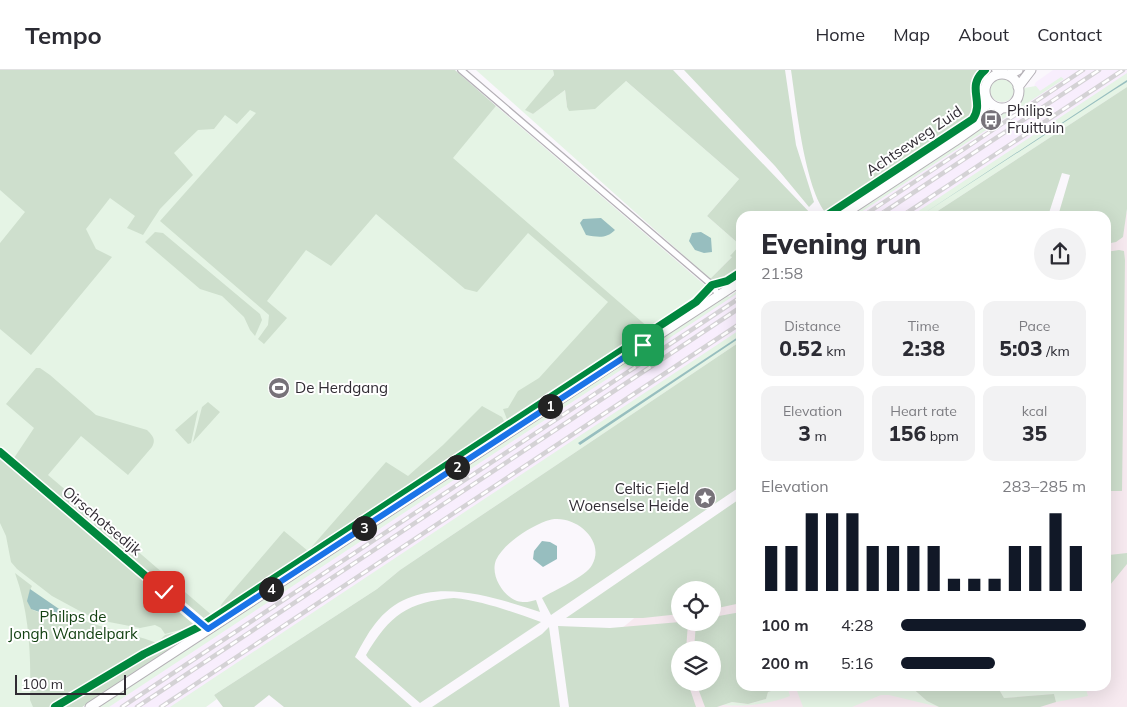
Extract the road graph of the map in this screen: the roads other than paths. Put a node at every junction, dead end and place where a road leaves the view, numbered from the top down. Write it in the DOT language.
graph roads {
  1 [pos="461,70"];
  2 [pos="981,70"];
  3 [pos="1018,70"];
  4 [pos="1030,70"];
  5 [pos="1001,73"];
  6 [pos="988,81"];
  7 [pos="1018,87"];
  8 [pos="986,98"];
  9 [pos="1002,108"];
  10 [pos="974,128"];
  11 [pos="849,211"];
  12 [pos="736,284"];
  13 [pos="719,296"];
  14 [pos="0,452"];
  15 [pos="208,629"];
  16 [pos="90,707"];
  1 -- 13 [label="street"];
  2 -- 6 [label="street"];
  3 -- 5 [label="street"];
  4 -- 7 [label="street"];
  5 -- 6 [label="street"];
  5 -- 7 [label="street"];
  6 -- 8 [label="street"];
  7 -- 9 [label="street"];
  8 -- 9 [label="street"];
  8 -- 10 [label="street, Achtseweg Zuid"];
  9 -- 10 [label="street, Achtseweg Zuid"];
  10 -- 11 [label="street, Achtseweg Zuid"];
  12 -- 13 [label="street"];
  13 -- 15 [label="street"];
  14 -- 15 [label="street, Oirschotsedijk"];
  15 -- 16 [label="street"];
}
